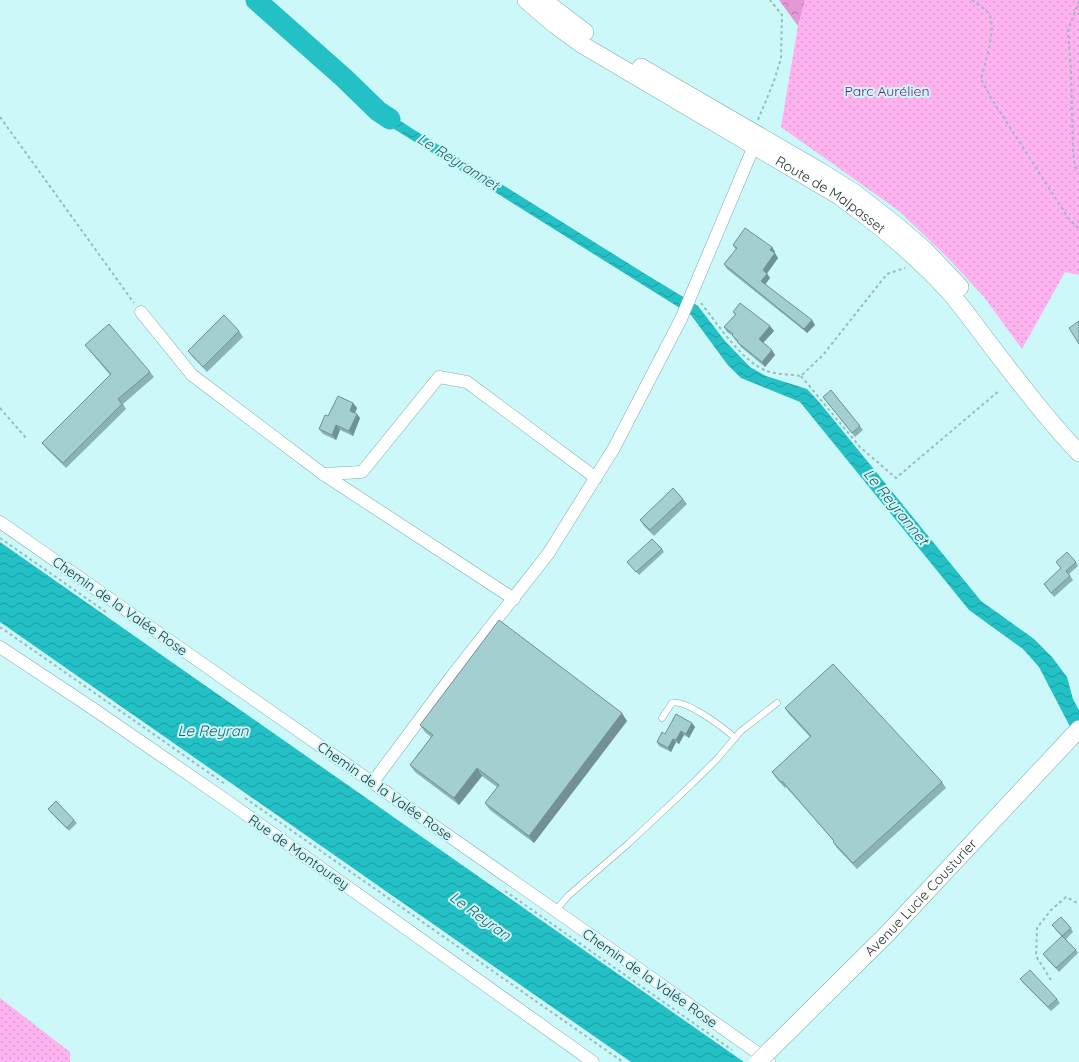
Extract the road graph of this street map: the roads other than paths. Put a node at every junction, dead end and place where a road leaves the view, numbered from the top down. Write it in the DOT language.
graph roads {
  1 [pos="526,0"];
  2 [pos="543,0"];
  3 [pos="755,138"];
  4 [pos="773,151"];
  5 [pos="141,312"];
  6 [pos="1021,375"];
  7 [pos="1079,438"];
  8 [pos="1079,453"];
  9 [pos="323,474"];
  10 [pos="596,478"];
  11 [pos="0,522"];
  12 [pos="514,599"];
  13 [pos="0,647"];
  14 [pos="777,703"];
  15 [pos="662,718"];
  16 [pos="1079,729"];
  17 [pos="735,738"];
  18 [pos="373,782"];
  19 [pos="555,911"];
  20 [pos="765,1058"];
  21 [pos="593,1062"];
  1 -- 3 [label="main road, Route de Malpasset"];
  2 -- 3 [label="main road, Route de Malpasset"];
  3 -- 4 [label="main road, Route de Malpasset"];
  3 -- 10 [label="street"];
  4 -- 6 [label="main road, Route de Malpasset"];
  4 -- 6 [label="main road, Route de Malpasset"];
  5 -- 9 [label="street"];
  6 -- 7 [label="main road, Route de Malpasset"];
  6 -- 8 [label="main road, Route de Malpasset"];
  9 -- 10 [label="street"];
  9 -- 12 [label="street"];
  10 -- 12 [label="street"];
  11 -- 18 [label="street, Chemin de la Valée Rose"];
  12 -- 18 [label="street"];
  13 -- 21 [label="street, Rue de Montourey"];
  14 -- 17 [label="lane"];
  15 -- 17 [label="lane"];
  16 -- 20 [label="main road, Avenue Lucie Cousturier"];
  17 -- 19 [label="lane"];
  18 -- 19 [label="street, Chemin de la Valée Rose"];
  19 -- 20 [label="street, Chemin de la Valée Rose"];
}
